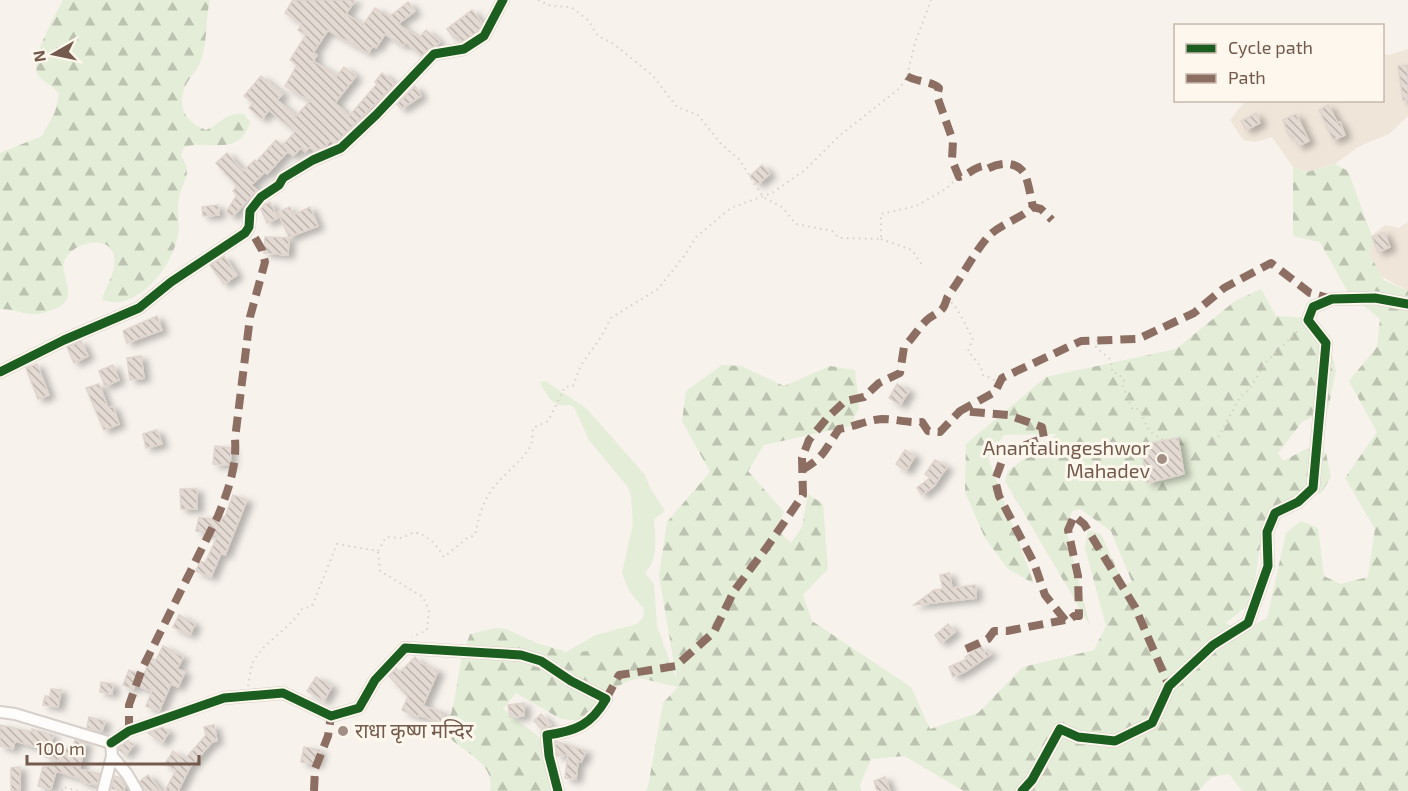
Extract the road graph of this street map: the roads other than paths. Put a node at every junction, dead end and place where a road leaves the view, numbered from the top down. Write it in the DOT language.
graph roads {
  1 [pos="503,0"];
  2 [pos="1408,304"];
  3 [pos="0,372"];
  4 [pos="0,712"];
  5 [pos="111,743"];
  6 [pos="111,756"];
  7 [pos="103,791"];
  8 [pos="138,791"];
  9 [pos="558,791"];
  10 [pos="1022,791"];
  1 -- 3 [label="street"];
  2 -- 10 [label="street"];
  4 -- 5 [label="street"];
  5 -- 6 [label="street"];
  5 -- 9 [label="street"];
  6 -- 7 [label="street"];
  6 -- 8 [label="street"];
}
